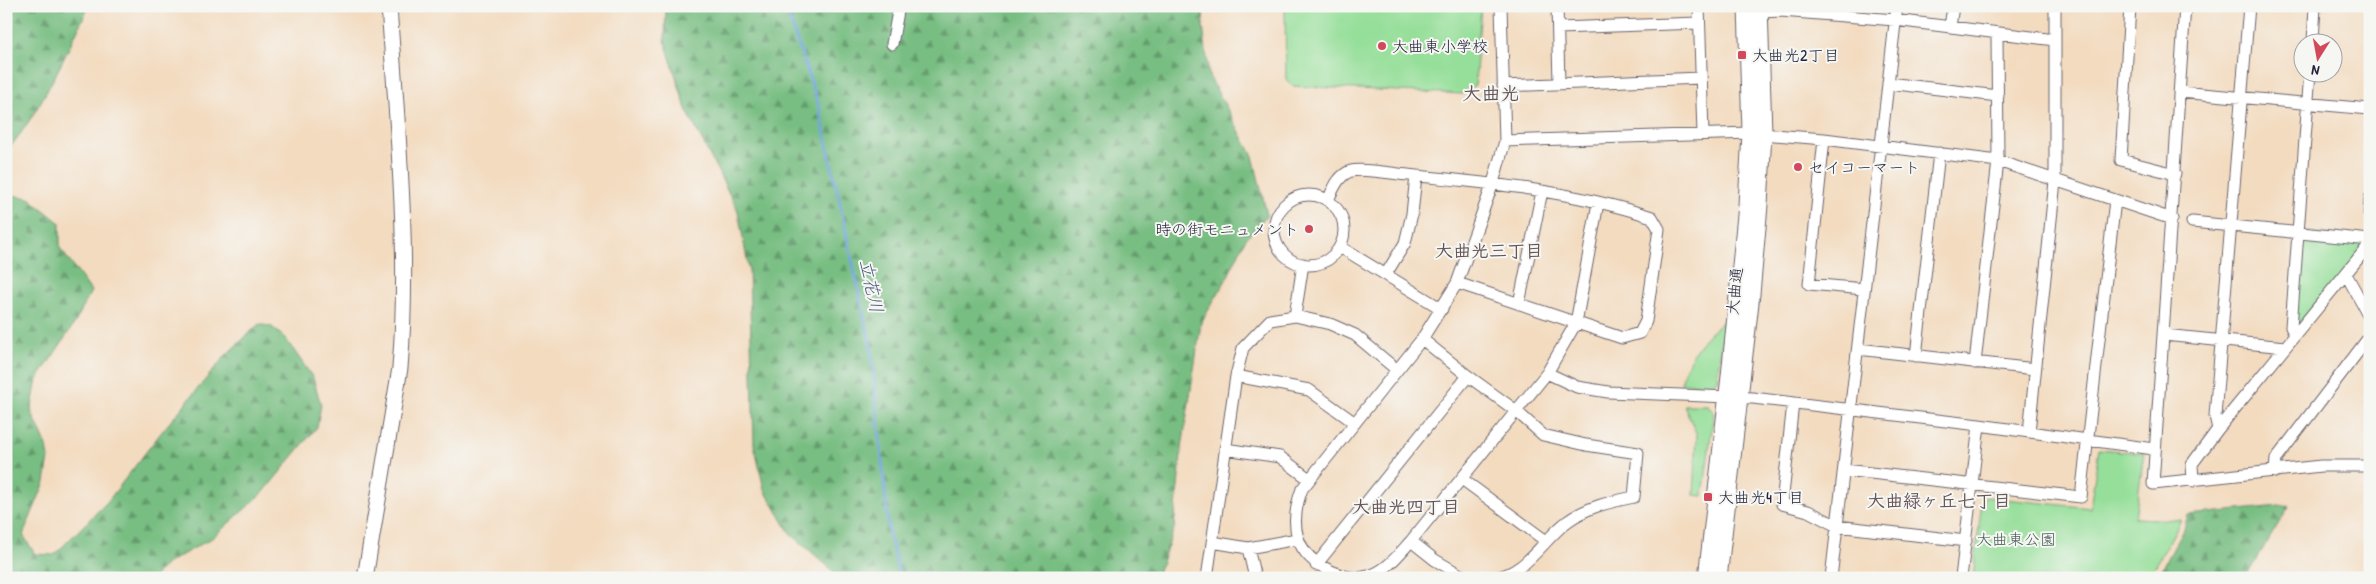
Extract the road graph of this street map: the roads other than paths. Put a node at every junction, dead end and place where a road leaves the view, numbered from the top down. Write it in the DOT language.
graph roads {
  1 [pos="389,6"];
  2 [pos="899,6"];
  3 [pos="1501,6"];
  4 [pos="1557,6"];
  5 [pos="1698,6"];
  6 [pos="1746,6"];
  7 [pos="1897,6"];
  8 [pos="1953,6"];
  9 [pos="2055,6"];
  10 [pos="2130,6"];
  11 [pos="2185,6"];
  12 [pos="2249,6"];
  13 [pos="2316,6"];
  14 [pos="1780,8"];
  15 [pos="1761,9"];
  16 [pos="1895,20"];
  17 [pos="1699,22"];
  18 [pos="1950,27"];
  19 [pos="1558,28"];
  20 [pos="2314,32"];
  21 [pos="1997,34"];
  22 [pos="2055,40"];
  23 [pos="892,44"];
  24 [pos="1701,78"];
  25 [pos="2309,82"];
  26 [pos="1559,83"];
  27 [pos="1888,83"];
  28 [pos="1503,86"];
  29 [pos="2180,92"];
  30 [pos="1998,96"];
  31 [pos="2241,97"];
  32 [pos="2308,103"];
  33 [pos="2370,109"];
  34 [pos="1757,133"];
  35 [pos="1703,134"];
  36 [pos="1824,139"];
  37 [pos="1505,141"];
  38 [pos="1880,147"];
  39 [pos="1939,153"];
  40 [pos="1998,161"];
  41 [pos="2175,174"];
  42 [pos="1416,176"];
  43 [pos="2056,181"];
  44 [pos="1493,183"];
  45 [pos="1542,191"];
  46 [pos="2370,198"];
  47 [pos="1328,200"];
  48 [pos="2115,200"];
  49 [pos="1598,203"];
  50 [pos="2369,213"];
  51 [pos="2172,219"];
  52 [pos="2192,222"];
  53 [pos="2231,226"];
  54 [pos="2298,231"];
  55 [pos="2370,240"];
  56 [pos="2370,244"];
  57 [pos="1340,247"];
  58 [pos="1303,264"];
  59 [pos="1386,274"];
  60 [pos="2346,274"];
  61 [pos="1457,283"];
  62 [pos="1864,289"];
  63 [pos="1519,304"];
  64 [pos="1442,309"];
  65 [pos="1296,316"];
  66 [pos="2370,318"];
  67 [pos="1576,323"];
  68 [pos="2164,335"];
  69 [pos="2295,335"];
  70 [pos="2370,336"];
  71 [pos="1422,339"];
  72 [pos="2221,340"];
  73 [pos="2285,347"];
  74 [pos="1858,349"];
  75 [pos="1916,356"];
  76 [pos="1975,363"];
  77 [pos="2035,369"];
  78 [pos="1396,370"];
  79 [pos="1547,373"];
  80 [pos="1236,376"];
  81 [pos="1468,376"];
  82 [pos="1733,397"];
  83 [pos="1793,403"];
  84 [pos="1515,410"];
  85 [pos="1850,410"];
  86 [pos="1355,423"];
  87 [pos="1979,424"];
  88 [pos="2218,429"];
  89 [pos="2029,432"];
  90 [pos="2089,440"];
  91 [pos="1226,449"];
  92 [pos="2154,449"];
  93 [pos="2370,466"];
  94 [pos="1844,470"];
  95 [pos="2275,472"];
  96 [pos="1309,479"];
  97 [pos="1462,479"];
  98 [pos="2193,481"];
  99 [pos="1974,484"];
  100 [pos="1837,526"];
  101 [pos="1297,539"];
  102 [pos="1411,540"];
  103 [pos="1546,541"];
  104 [pos="1966,541"];
  105 [pos="1212,542"];
  106 [pos="1248,548"];
  107 [pos="1316,565"];
  108 [pos="364,578"];
  109 [pos="1207,578"];
  110 [pos="1255,578"];
  111 [pos="1466,578"];
  112 [pos="1492,578"];
  113 [pos="1706,578"];
  114 [pos="1719,578"];
  115 [pos="1831,578"];
  116 [pos="1961,578"];
  1 -- 108 [label="street"];
  2 -- 23 [label="street"];
  3 -- 28 [label="street"];
  4 -- 19 [label="street"];
  5 -- 17 [label="street"];
  6 -- 34 [label="street, 大曲通"];
  7 -- 16 [label="street"];
  8 -- 18 [label="street"];
  9 -- 22 [label="street"];
  10 -- 41 [label="street"];
  11 -- 29 [label="street"];
  12 -- 31 [label="street"];
  13 -- 20 [label="street"];
  14 -- 15 [label="street"];
  14 -- 16 [label="street"];
  15 -- 34 [label="street, 大曲通"];
  16 -- 18 [label="street"];
  16 -- 27 [label="street"];
  17 -- 19 [label="street"];
  17 -- 24 [label="street"];
  18 -- 21 [label="street"];
  19 -- 26 [label="street"];
  21 -- 22 [label="street"];
  21 -- 30 [label="street"];
  22 -- 43 [label="street"];
  24 -- 26 [label="street"];
  24 -- 35 [label="street"];
  25 -- 32 [label="street"];
  26 -- 28 [label="street"];
  27 -- 30 [label="street"];
  27 -- 38 [label="street"];
  28 -- 37 [label="street"];
  29 -- 31 [label="street"];
  29 -- 41 [label="street"];
  30 -- 40 [label="street"];
  31 -- 32 [label="street"];
  31 -- 53 [label="street"];
  32 -- 33 [label="street"];
  32 -- 54 [label="street"];
  34 -- 35 [label="street"];
  34 -- 36 [label="street"];
  34 -- 82 [label="street, 大曲通"];
  35 -- 37 [label="street"];
  36 -- 38 [label="street"];
  36 -- 62 [label="street"];
  37 -- 44 [label="street"];
  38 -- 39 [label="street"];
  38 -- 62 [label="street"];
  39 -- 40 [label="street"];
  39 -- 75 [label="street"];
  40 -- 43 [label="street"];
  40 -- 76 [label="street"];
  41 -- 51 [label="street"];
  42 -- 44 [label="street"];
  42 -- 47 [label="street"];
  42 -- 59 [label="street"];
  43 -- 48 [label="street"];
  43 -- 77 [label="street"];
  44 -- 45 [label="street"];
  44 -- 61 [label="street"];
  45 -- 49 [label="street"];
  45 -- 63 [label="street"];
  46 -- 50 [label="street"];
  47 -- 57 [label="street"];
  47 -- 58 [label="street"];
  48 -- 51 [label="street"];
  48 -- 90 [label="street"];
  49 -- 67 [label="street"];
  49 -- 67 [label="street"];
  51 -- 68 [label="street"];
  52 -- 53 [label="street"];
  53 -- 54 [label="street"];
  53 -- 72 [label="street"];
  54 -- 55 [label="street"];
  54 -- 69 [label="street"];
  56 -- 60 [label="street"];
  57 -- 58 [label="street"];
  57 -- 59 [label="street"];
  58 -- 65 [label="street"];
  59 -- 64 [label="street"];
  60 -- 66 [label="street"];
  60 -- 69 [label="street"];
  61 -- 63 [label="street"];
  61 -- 64 [label="street"];
  62 -- 74 [label="street"];
  63 -- 67 [label="street"];
  64 -- 71 [label="street"];
  65 -- 78 [label="street"];
  65 -- 80 [label="street"];
  67 -- 79 [label="street"];
  68 -- 72 [label="street"];
  68 -- 92 [label="street"];
  69 -- 73 [label="street"];
  70 -- 95 [label="street"];
  71 -- 78 [label="street"];
  71 -- 81 [label="street"];
  72 -- 73 [label="street"];
  72 -- 88 [label="street"];
  73 -- 88 [label="street"];
  74 -- 75 [label="street"];
  74 -- 85 [label="street"];
  75 -- 76 [label="street"];
  76 -- 77 [label="street"];
  77 -- 89 [label="street"];
  78 -- 86 [label="street"];
  79 -- 82 [label="street"];
  79 -- 84 [label="street"];
  80 -- 86 [label="street"];
  80 -- 91 [label="street"];
  81 -- 84 [label="street"];
  81 -- 107 [label="street"];
  82 -- 83 [label="street"];
  82 -- 113 [label="street, 大曲通"];
  82 -- 114 [label="street, 大曲通"];
  83 -- 85 [label="street"];
  83 -- 100 [label="street"];
  84 -- 97 [label="street"];
  84 -- 103 [label="street"];
  85 -- 87 [label="street"];
  85 -- 94 [label="street"];
  86 -- 96 [label="street"];
  87 -- 89 [label="street"];
  87 -- 99 [label="street"];
  88 -- 98 [label="street"];
  89 -- 90 [label="street"];
  90 -- 92 [label="street"];
  90 -- 99 [label="street"];
  91 -- 96 [label="street"];
  91 -- 105 [label="street"];
  92 -- 98 [label="street"];
  93 -- 95 [label="street"];
  94 -- 99 [label="street"];
  94 -- 100 [label="street"];
  95 -- 98 [label="street"];
  96 -- 101 [label="street"];
  97 -- 102 [label="street"];
  97 -- 103 [label="street"];
  99 -- 104 [label="street"];
  100 -- 104 [label="street"];
  100 -- 115 [label="street"];
  101 -- 106 [label="street"];
  101 -- 107 [label="street"];
  102 -- 107 [label="street"];
  102 -- 111 [label="street"];
  103 -- 112 [label="street"];
  104 -- 116 [label="street"];
  105 -- 106 [label="street"];
  105 -- 109 [label="street"];
  106 -- 110 [label="street"];
}
